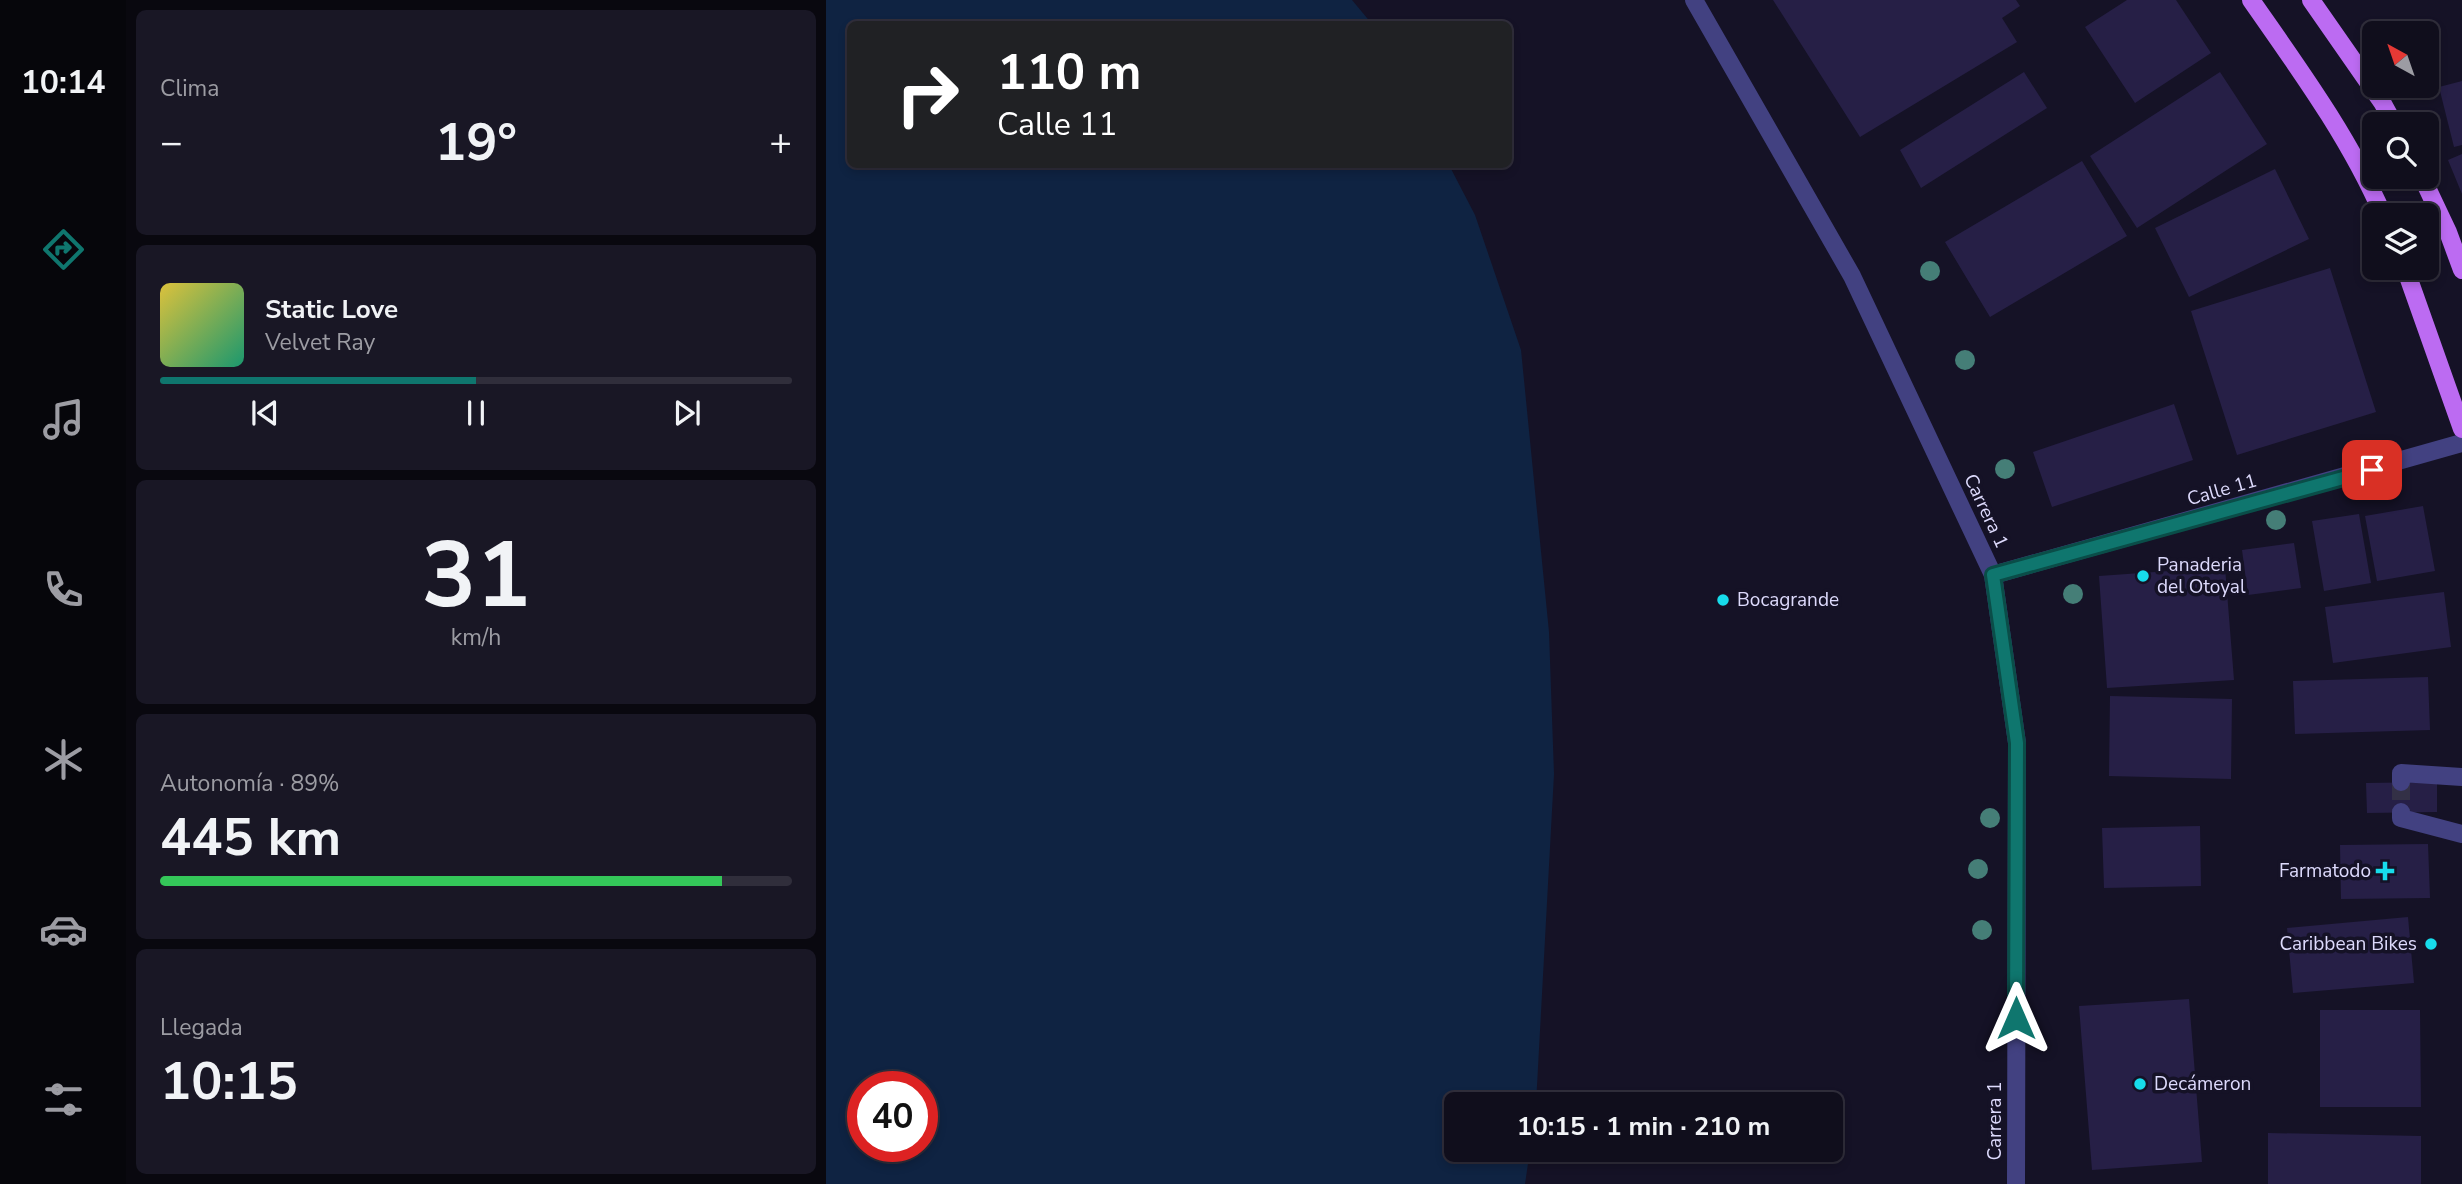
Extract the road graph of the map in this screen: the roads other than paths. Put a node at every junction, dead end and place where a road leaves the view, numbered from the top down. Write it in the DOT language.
graph roads {
  1 [pos="1694,0"];
  2 [pos="2251,0"];
  3 [pos="2311,0"];
  4 [pos="2387,112"];
  5 [pos="2427,189"];
  6 [pos="2378,203"];
  7 [pos="2462,270"];
  8 [pos="2409,280"];
  9 [pos="2462,429"];
  10 [pos="2462,443"];
  11 [pos="1993,575"];
  12 [pos="2462,777"];
  13 [pos="2401,782"];
  14 [pos="2401,813"];
  15 [pos="2462,834"];
  16 [pos="2016,1184"];
  1 -- 11 [label="street, Carrera 1"];
  2 -- 6 [label="main road"];
  3 -- 4 [label="main road"];
  5 -- 7 [label="main road"];
  8 -- 9 [label="main road"];
  10 -- 11 [label="street, Calle 11"];
  11 -- 16 [label="street, Carrera 1"];
  12 -- 13 [label="street"];
  14 -- 15 [label="street"];
}
